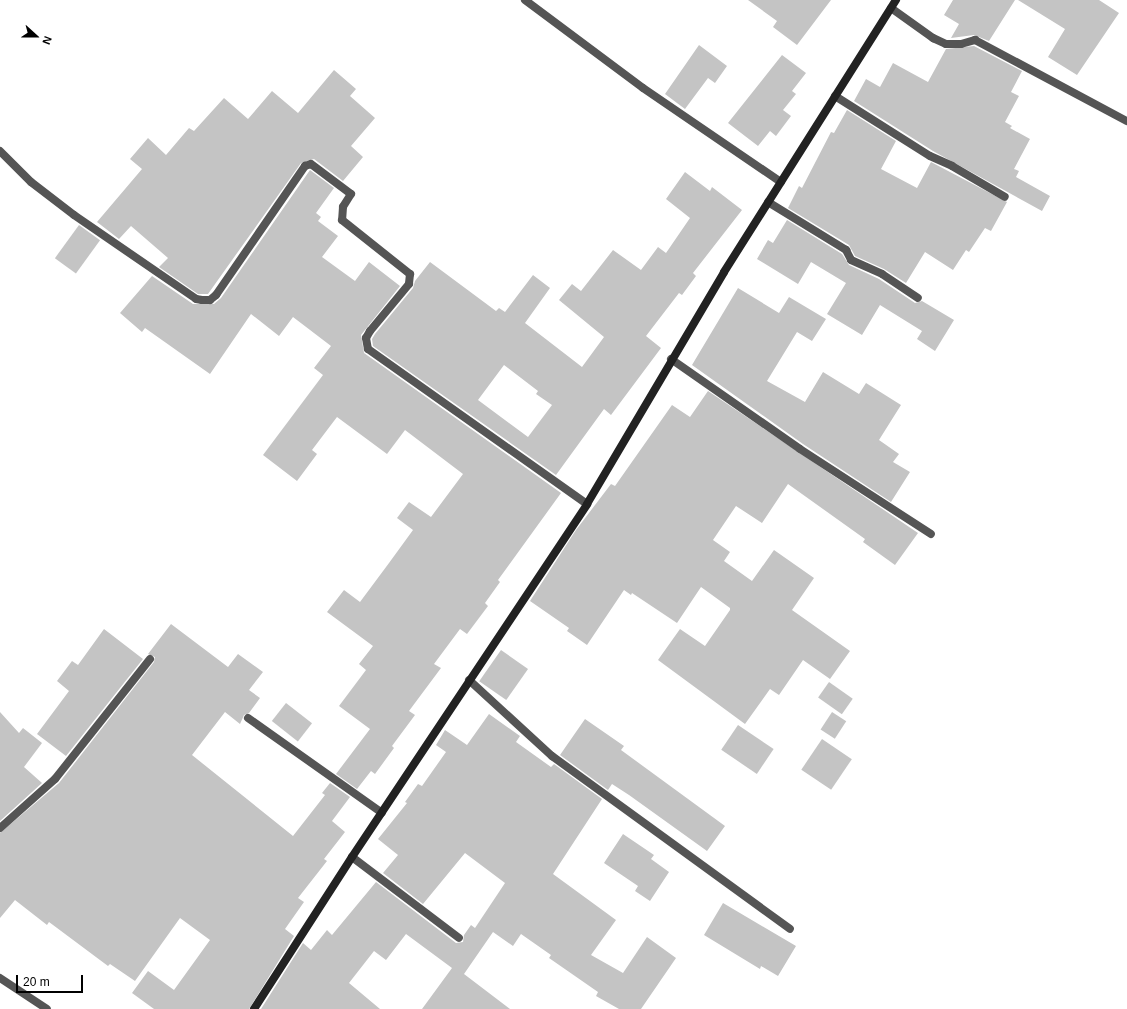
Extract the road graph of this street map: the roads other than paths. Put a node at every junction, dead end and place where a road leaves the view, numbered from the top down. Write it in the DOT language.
graph roads {
  1 [pos="525,0"];
  2 [pos="896,0"];
  3 [pos="891,8"];
  4 [pos="835,96"];
  5 [pos="1127,121"];
  6 [pos="0,151"];
  7 [pos="780,182"];
  8 [pos="1005,197"];
  9 [pos="768,202"];
  10 [pos="918,298"];
  11 [pos="671,359"];
  12 [pos="587,504"];
  13 [pos="931,534"];
  14 [pos="150,659"];
  15 [pos="469,680"];
  16 [pos="248,718"];
  17 [pos="382,813"];
  18 [pos="0,828"];
  19 [pos="352,857"];
  20 [pos="790,929"];
  21 [pos="459,938"];
  22 [pos="0,978"];
  23 [pos="47,1009"];
  24 [pos="254,1009"];
  1 -- 7 [label="street"];
  2 -- 3 [label="street"];
  3 -- 4 [label="street"];
  3 -- 5 [label="street"];
  4 -- 7 [label="street"];
  4 -- 8 [label="street"];
  6 -- 12 [label="street"];
  7 -- 9 [label="street"];
  9 -- 10 [label="street"];
  9 -- 11 [label="street"];
  11 -- 12 [label="street"];
  11 -- 13 [label="street"];
  12 -- 15 [label="street"];
  14 -- 18 [label="street"];
  15 -- 17 [label="street"];
  15 -- 20 [label="street"];
  16 -- 17 [label="street"];
  17 -- 19 [label="street"];
  19 -- 21 [label="street"];
  19 -- 24 [label="street"];
  22 -- 23 [label="street"];
}
